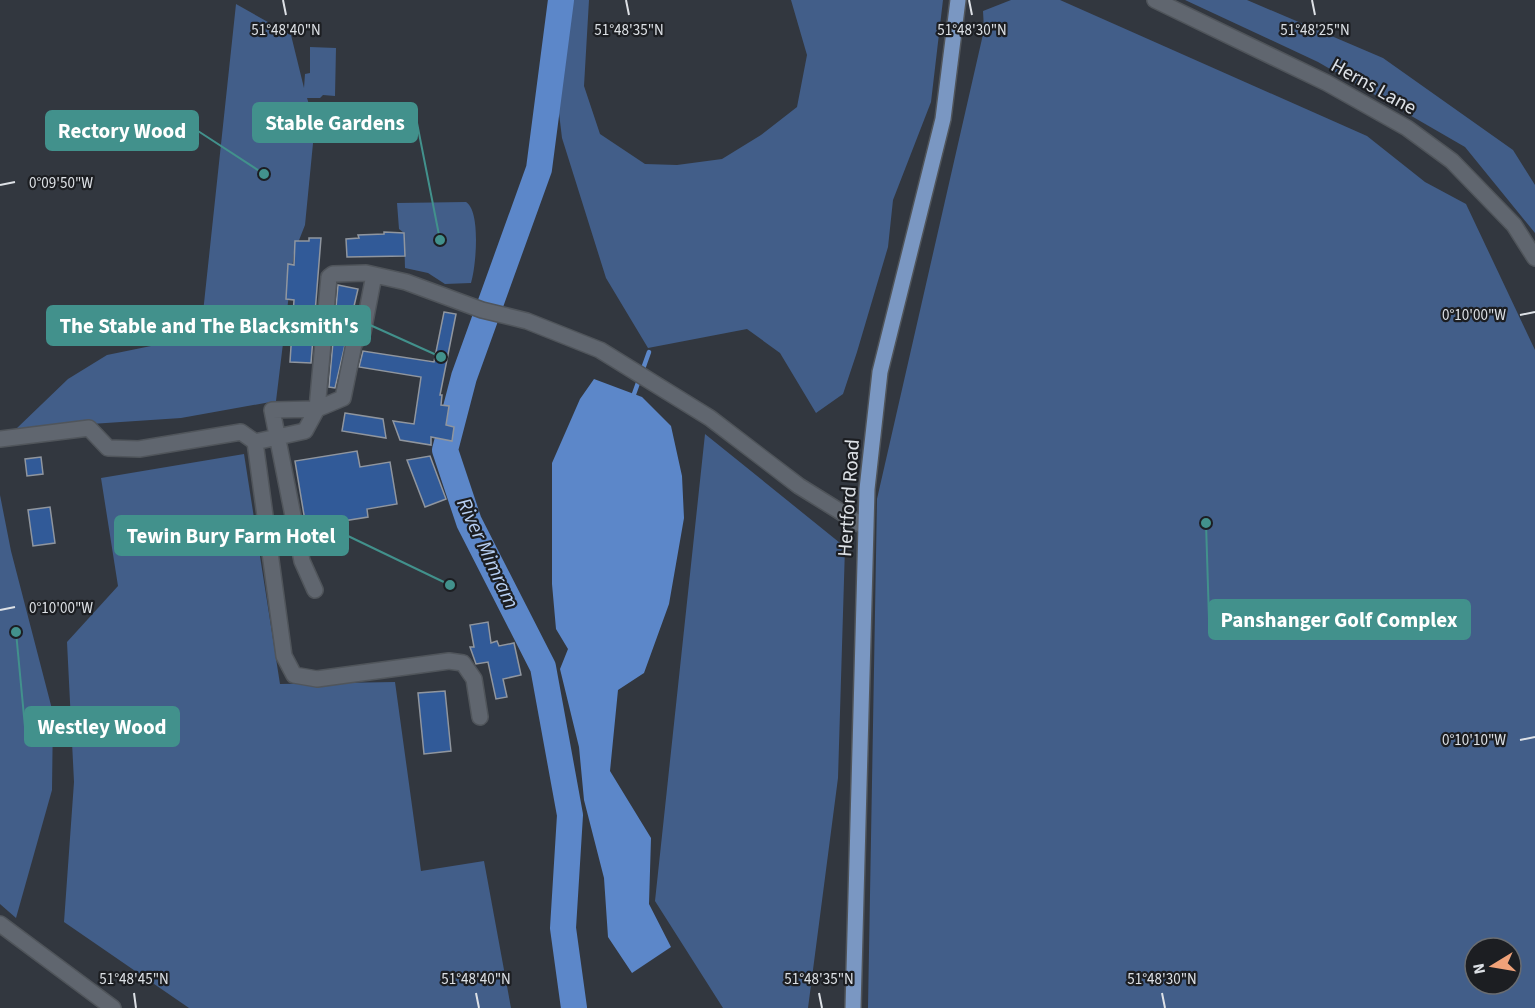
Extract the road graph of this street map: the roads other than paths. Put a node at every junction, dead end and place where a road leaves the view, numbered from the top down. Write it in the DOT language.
graph roads {
  1 [pos="958,0"];
  2 [pos="1155,0"];
  3 [pos="1535,258"];
  4 [pos="374,274"];
  5 [pos="317,409"];
  6 [pos="279,438"];
  7 [pos="0,439"];
  8 [pos="255,441"];
  9 [pos="865,526"];
  10 [pos="315,590"];
  11 [pos="480,717"];
  12 [pos="0,924"];
  13 [pos="113,1008"];
  14 [pos="854,1008"];
  1 -- 9 [label="main road, Hertford Road"];
  2 -- 3 [label="street, Herns Lane"];
  4 -- 5 [label="street"];
  4 -- 5 [label="street"];
  4 -- 9 [label="street"];
  5 -- 6 [label="street"];
  5 -- 6 [label="street"];
  6 -- 8 [label="street"];
  6 -- 10 [label="street"];
  7 -- 8 [label="street"];
  8 -- 11 [label="street"];
  9 -- 14 [label="main road, Hertford Road"];
  12 -- 13 [label="street"];
}
